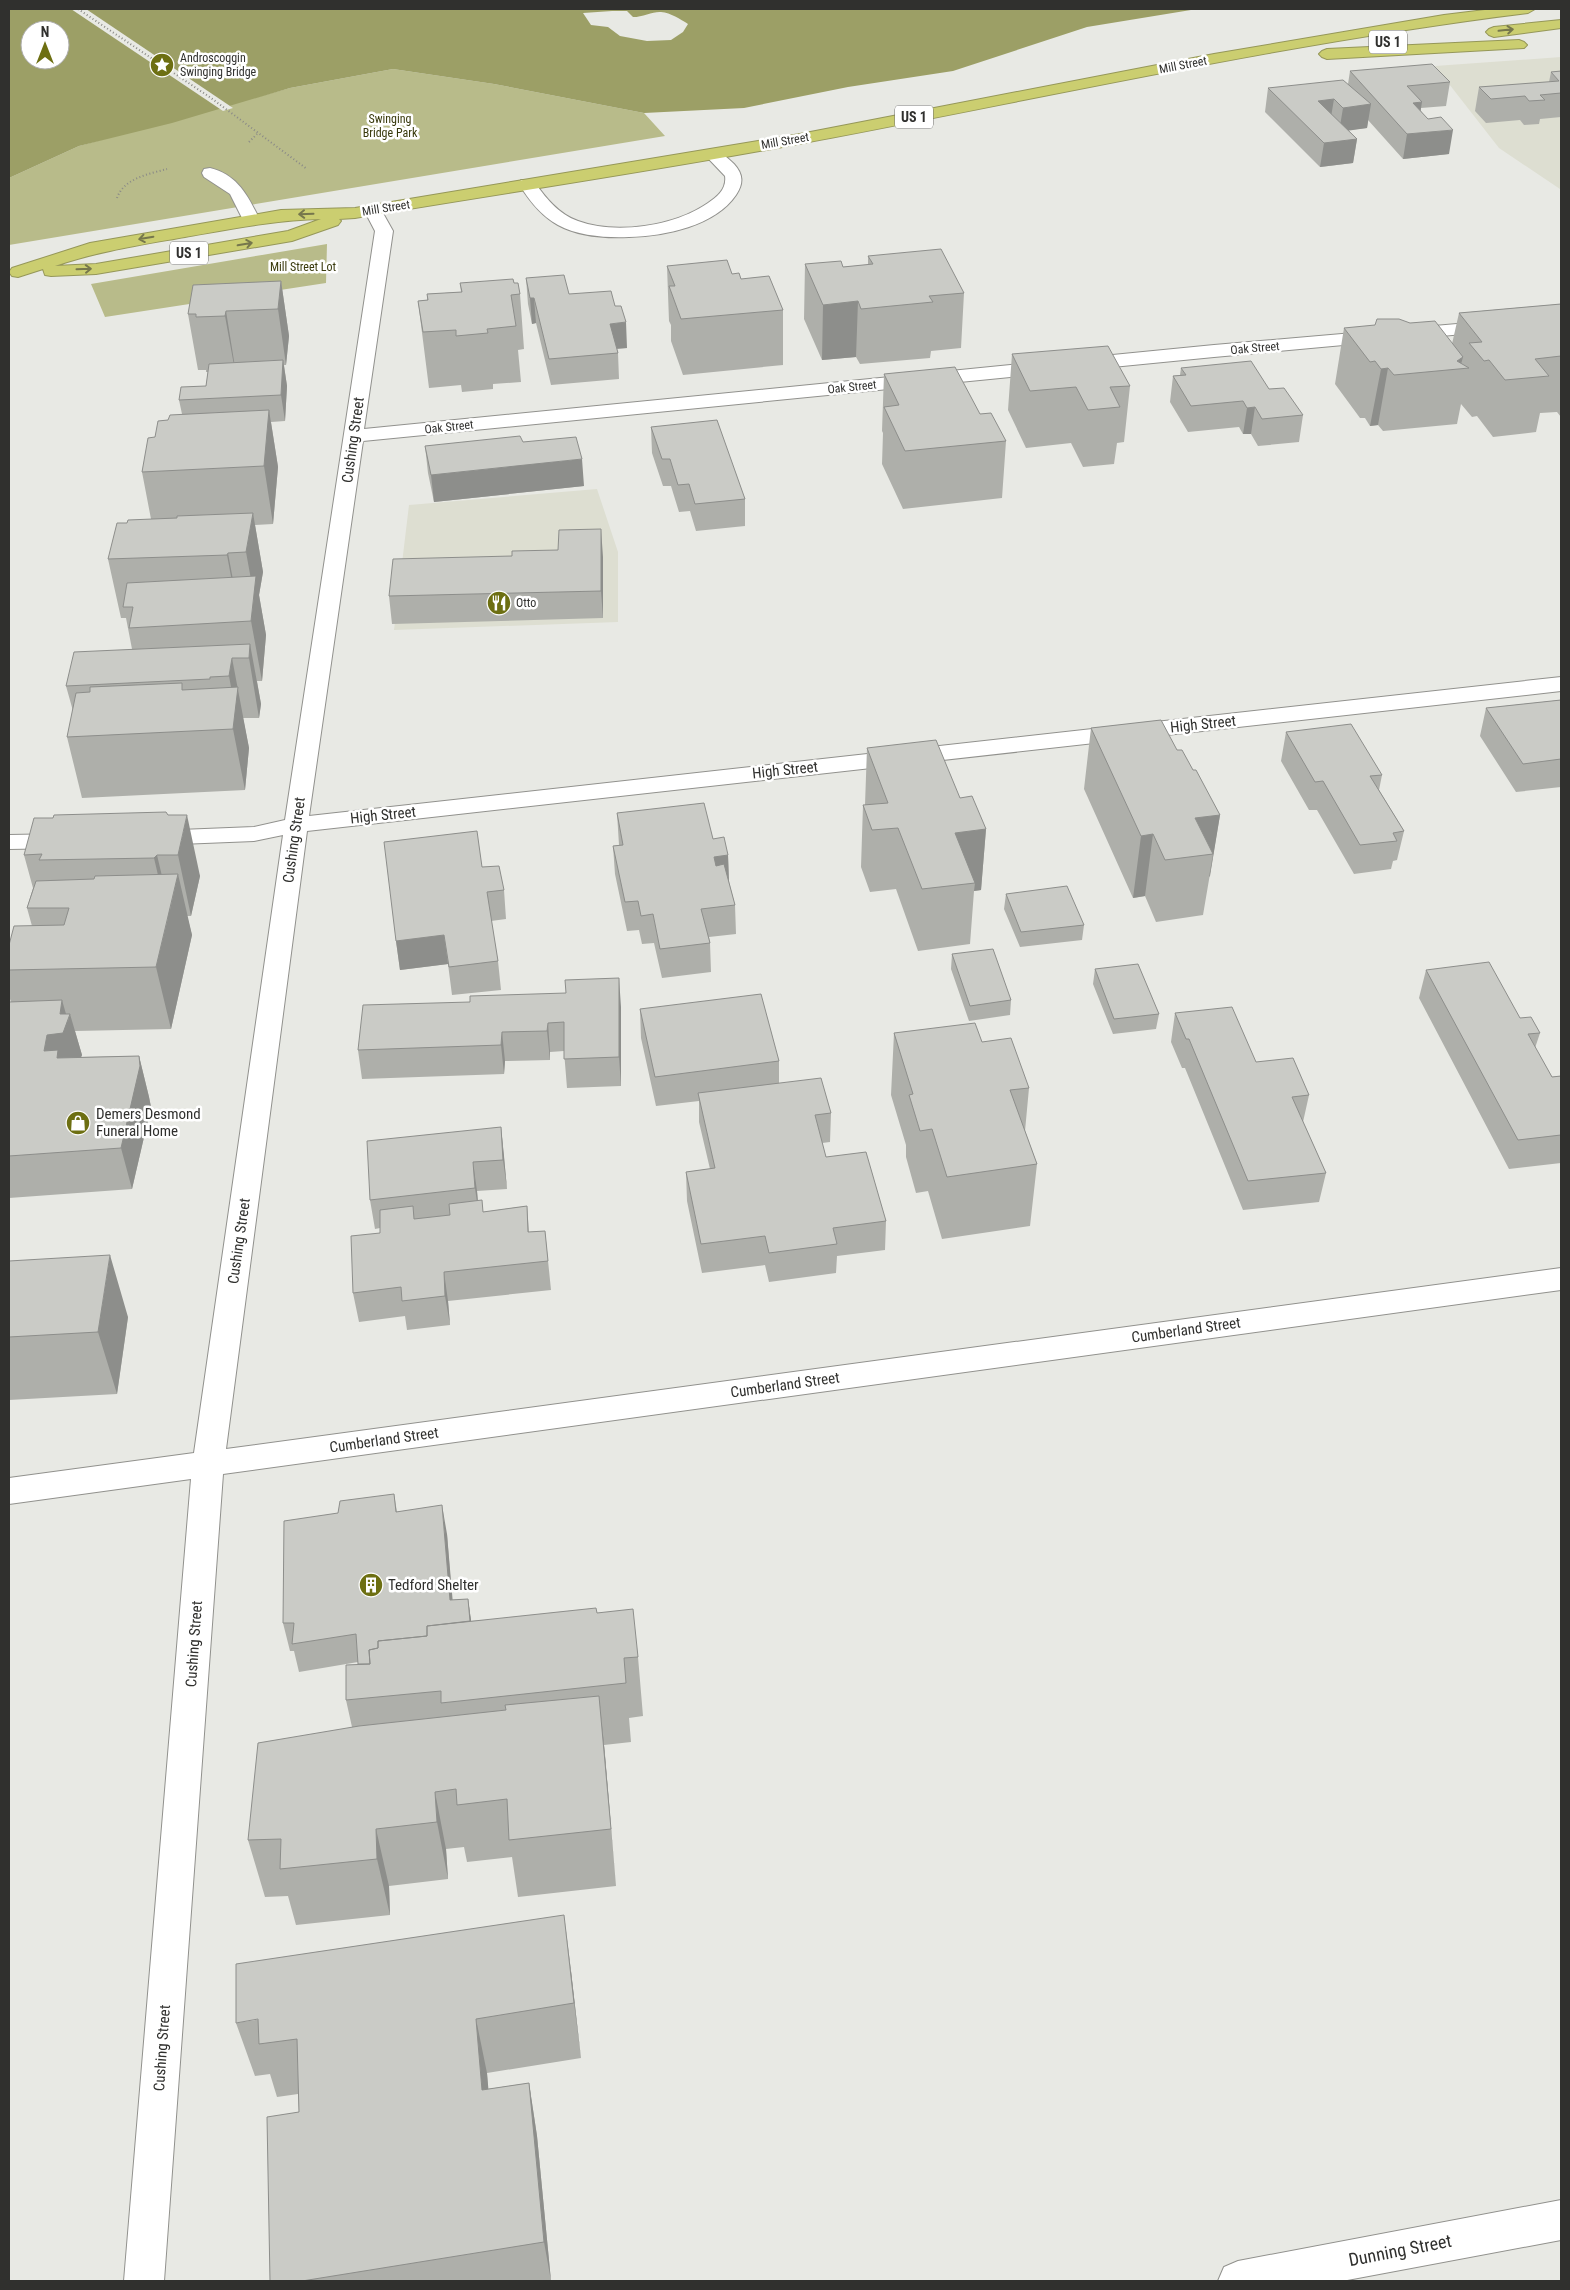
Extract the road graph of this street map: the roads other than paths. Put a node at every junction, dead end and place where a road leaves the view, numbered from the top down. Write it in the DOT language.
graph roads {
  1 [pos="1444,9"];
  2 [pos="1528,9"];
  3 [pos="1561,24"];
  4 [pos="1536,44"];
  5 [pos="1214,59"];
  6 [pos="712,154"];
  7 [pos="210,173"];
  8 [pos="527,184"];
  9 [pos="373,210"];
  10 [pos="355,213"];
  11 [pos="251,220"];
  12 [pos="13,273"];
  13 [pos="1561,320"];
  14 [pos="353,436"];
  15 [pos="1561,684"];
  16 [pos="296,825"];
  17 [pos="136,838"];
  18 [pos="87,840"];
  19 [pos="9,842"];
  20 [pos="1561,1278"];
  21 [pos="208,1464"];
  22 [pos="9,1491"];
  23 [pos="1561,2220"];
  24 [pos="144,2281"];
  25 [pos="1238,2281"];
  1 -- 5 [label="highway"];
  2 -- 5 [label="highway, US 1"];
  5 -- 3 [label="highway, US 1, one-way"];
  4 -- 5 [label="highway"];
  5 -- 6 [label="highway, Mill Street / US 1"];
  6 -- 8 [label="highway, Mill Street / US 1"];
  6 -- 8 [label="street"];
  7 -- 11 [label="street"];
  8 -- 9 [label="highway, Mill Street / US 1"];
  9 -- 10 [label="highway, Mill Street / US 1"];
  9 -- 14 [label="street, Cushing Street"];
  10 -- 11 [label="highway, Mill Street / US 1, one-way"];
  12 -- 10 [label="highway, Mill Street / US 1, one-way"];
  11 -- 12 [label="highway, Mill Street / US 1, one-way"];
  13 -- 14 [label="street, Oak Street"];
  14 -- 16 [label="street, Cushing Street"];
  15 -- 16 [label="street, High Street"];
  16 -- 17 [label="street, High Street"];
  16 -- 21 [label="street, Cushing Street"];
  18 -- 19 [label="street"];
  20 -- 21 [label="street, Cumberland Street"];
  21 -- 22 [label="street, Cumberland Street"];
  21 -- 24 [label="street, Cushing Street"];
  23 -- 25 [label="street, Dunning Street"];
}
